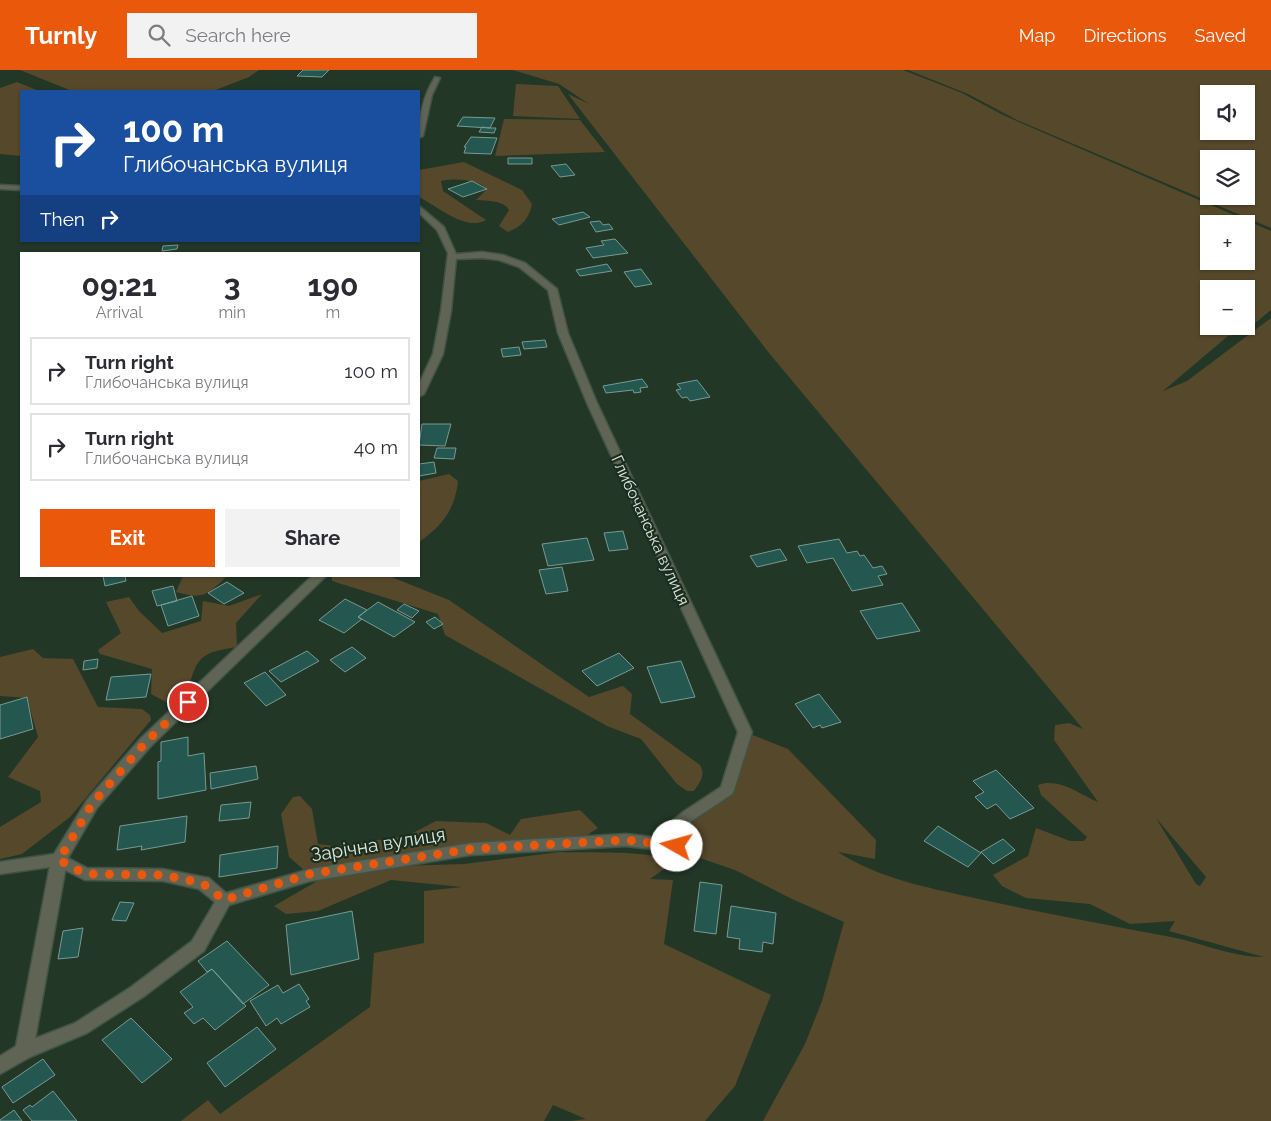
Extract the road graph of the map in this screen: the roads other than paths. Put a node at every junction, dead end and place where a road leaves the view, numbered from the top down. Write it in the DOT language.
graph roads {
  1 [pos="437,78"];
  2 [pos="420,131"];
  3 [pos="0,187"];
  4 [pos="20,188"];
  5 [pos="420,210"];
  6 [pos="452,257"];
  7 [pos="420,392"];
  8 [pos="319,577"];
  9 [pos="656,843"];
  10 [pos="677,846"];
  11 [pos="59,860"];
  12 [pos="0,868"];
  13 [pos="224,900"];
  14 [pos="24,1051"];
  15 [pos="0,1066"];
  1 -- 2 [label="street"];
  3 -- 4 [label="street"];
  5 -- 6 [label="street"];
  6 -- 7 [label="street"];
  6 -- 9 [label="street, Глибочанська вулиця"];
  8 -- 11 [label="street"];
  9 -- 10 [label="street, Зарічна вулиця"];
  9 -- 13 [label="street, Зарічна вулиця"];
  11 -- 12 [label="street"];
  11 -- 13 [label="street"];
  11 -- 14 [label="street"];
  13 -- 14 [label="street"];
  14 -- 15 [label="street"];
}
